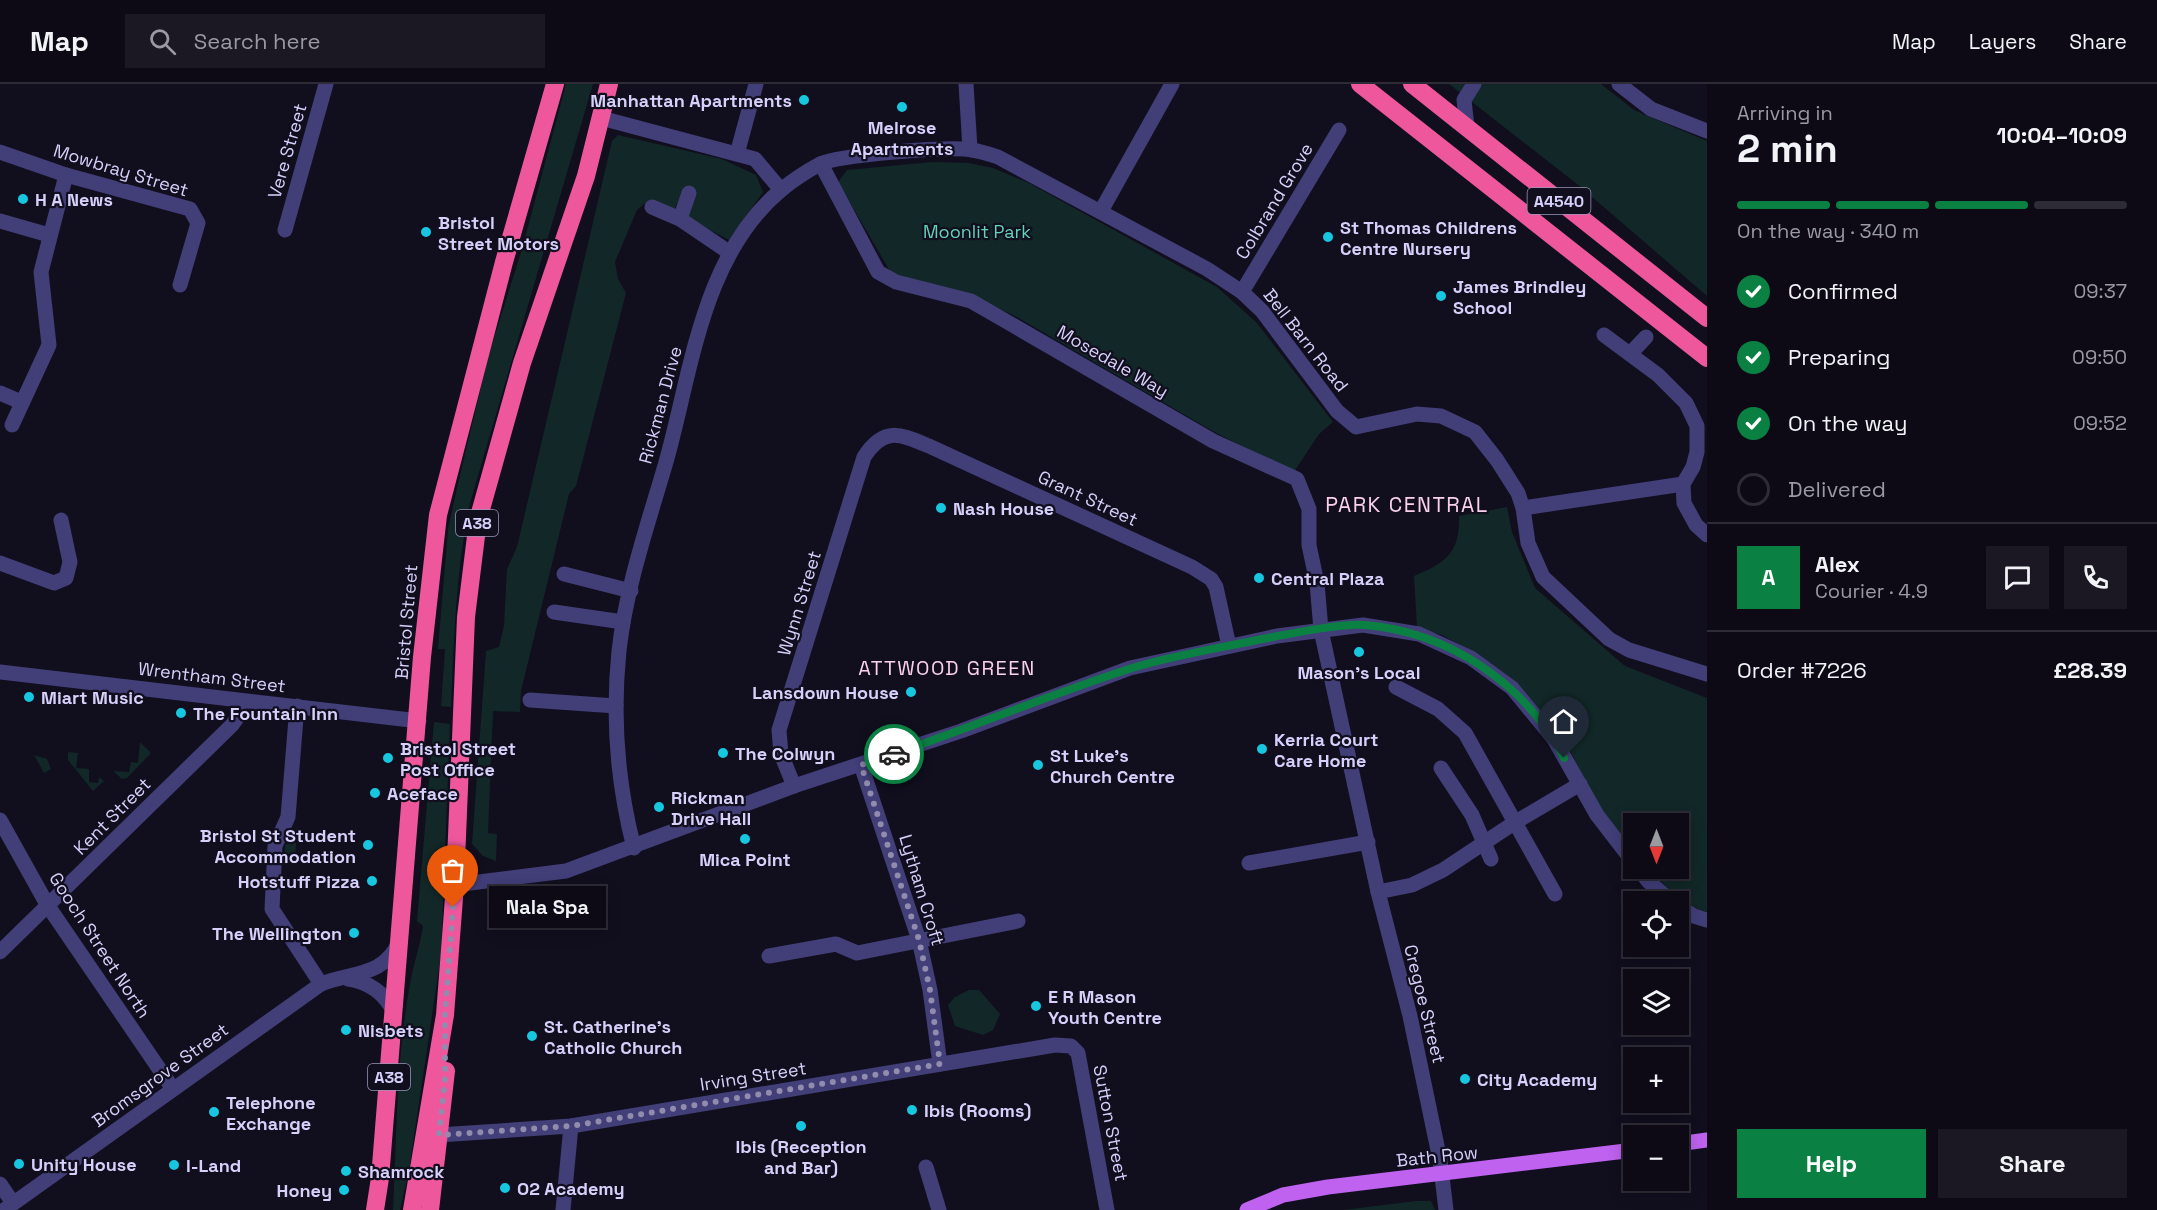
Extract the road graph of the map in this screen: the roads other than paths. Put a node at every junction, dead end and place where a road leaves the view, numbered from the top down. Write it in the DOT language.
graph roads {
  1 [pos="326,84"];
  2 [pos="555,84"];
  3 [pos="609,84"];
  4 [pos="756,84"];
  5 [pos="966,84"];
  6 [pos="1172,84"];
  7 [pos="1360,84"];
  8 [pos="1412,84"];
  9 [pos="1474,84"];
  10 [pos="1619,84"];
  11 [pos="601,118"];
  12 [pos="1467,127"];
  13 [pos="1339,130"];
  14 [pos="1707,131"];
  15 [pos="970,149"];
  16 [pos="0,152"];
  17 [pos="737,154"];
  18 [pos="821,164"];
  19 [pos="66,175"];
  20 [pos="782,190"];
  21 [pos="689,193"];
  22 [pos="652,207"];
  23 [pos="1101,211"];
  24 [pos="680,219"];
  25 [pos="0,221"];
  26 [pos="285,230"];
  27 [pos="49,236"];
  28 [pos="730,253"];
  29 [pos="180,285"];
  30 [pos="1242,292"];
  31 [pos="1707,318"];
  32 [pos="1604,335"];
  33 [pos="1646,337"];
  34 [pos="1630,354"];
  35 [pos="1707,358"];
  36 [pos="0,393"];
  37 [pos="21,402"];
  38 [pos="12,425"];
  39 [pos="882,437"];
  40 [pos="1683,484"];
  41 [pos="1523,508"];
  42 [pos="61,520"];
  43 [pos="1707,535"];
  44 [pos="0,563"];
  45 [pos="564,574"];
  46 [pos="631,591"];
  47 [pos="554,612"];
  48 [pos="624,622"];
  49 [pos="1321,630"];
  50 [pos="1229,646"];
  51 [pos="0,672"];
  52 [pos="1707,674"];
  53 [pos="1396,687"];
  54 [pos="530,700"];
  55 [pos="247,702"];
  56 [pos="297,706"];
  57 [pos="616,706"];
  58 [pos="419,721"];
  59 [pos="861,765"];
  60 [pos="1441,768"];
  61 [pos="1580,784"];
  62 [pos="794,786"];
  63 [pos="0,820"];
  64 [pos="1514,823"];
  65 [pos="1368,842"];
  66 [pos="1483,843"];
  67 [pos="634,848"];
  68 [pos="1623,848"];
  69 [pos="1491,859"];
  70 [pos="1250,863"];
  71 [pos="1646,879"];
  72 [pos="455,885"];
  73 [pos="1659,891"];
  74 [pos="1378,892"];
  75 [pos="1555,894"];
  76 [pos="48,906"];
  77 [pos="1689,913"];
  78 [pos="1707,920"];
  79 [pos="1018,921"];
  80 [pos="919,940"];
  81 [pos="399,942"];
  82 [pos="0,952"];
  83 [pos="769,956"];
  84 [pos="343,978"];
  85 [pos="321,984"];
  86 [pos="394,1012"];
  87 [pos="445,1015"];
  88 [pos="1071,1046"];
  89 [pos="940,1064"];
  90 [pos="173,1089"];
  91 [pos="571,1126"];
  92 [pos="439,1135"];
  93 [pos="1707,1140"];
  94 [pos="1689,1142"];
  95 [pos="1623,1151"];
  96 [pos="926,1167"];
  97 [pos="1442,1175"];
  98 [pos="380,1178"];
  99 [pos="0,1184"];
  100 [pos="9,1207"];
  101 [pos="375,1210"];
  102 [pos="381,1210"];
  103 [pos="412,1210"];
  104 [pos="430,1210"];
  105 [pos="563,1210"];
  106 [pos="939,1210"];
  107 [pos="1107,1210"];
  108 [pos="1247,1210"];
  109 [pos="1446,1210"];
  1 -- 26 [label="street, Vere Street"];
  2 -- 58 [label="highway, Bristol Street / A38"];
  3 -- 11 [label="highway, A38"];
  4 -- 17 [label="street"];
  5 -- 15 [label="street"];
  6 -- 23 [label="street"];
  7 -- 35 [label="highway, A4540"];
  8 -- 12 [label="highway, A4540"];
  9 -- 12 [label="street"];
  10 -- 14 [label="street"];
  11 -- 17 [label="street"];
  11 -- 72 [label="highway, A38"];
  12 -- 31 [label="highway, A4540"];
  13 -- 30 [label="street, Colbrand Grove"];
  15 -- 18 [label="street, Bell Barn Road"];
  15 -- 23 [label="street, Bell Barn Road"];
  16 -- 19 [label="street, Mowbray Street"];
  17 -- 20 [label="street"];
  18 -- 20 [label="street, Bell Barn Road"];
  18 -- 49 [label="street, Mosedale Way"];
  19 -- 27 [label="street"];
  19 -- 29 [label="street, Mowbray Street"];
  20 -- 28 [label="street, Rickman Drive"];
  21 -- 24 [label="street"];
  22 -- 24 [label="street"];
  23 -- 30 [label="street, Bell Barn Road"];
  24 -- 28 [label="street"];
  25 -- 27 [label="street"];
  27 -- 37 [label="street"];
  28 -- 46 [label="street, Rickman Drive"];
  30 -- 41 [label="street, Bell Barn Road"];
  32 -- 34 [label="street"];
  33 -- 34 [label="street"];
  34 -- 40 [label="street"];
  36 -- 37 [label="street"];
  37 -- 38 [label="street"];
  39 -- 50 [label="street, Grant Street"];
  39 -- 62 [label="street, Wynn Street"];
  40 -- 41 [label="street"];
  40 -- 43 [label="street"];
  41 -- 52 [label="street"];
  42 -- 44 [label="street"];
  45 -- 46 [label="street"];
  46 -- 48 [label="street, Rickman Drive"];
  47 -- 48 [label="street"];
  48 -- 57 [label="street, Rickman Drive"];
  49 -- 50 [label="street"];
  49 -- 61 [label="street"];
  49 -- 65 [label="street, Cregoe Street"];
  50 -- 59 [label="street"];
  51 -- 55 [label="street, Wrentham Street"];
  53 -- 64 [label="street"];
  54 -- 57 [label="street"];
  55 -- 56 [label="street, Wrentham Street"];
  55 -- 76 [label="street, Kent Street"];
  56 -- 58 [label="street, Wrentham Street"];
  56 -- 85 [label="street"];
  57 -- 67 [label="street, Rickman Drive"];
  58 -- 81 [label="highway, Bristol Street / A38"];
  59 -- 62 [label="street"];
  59 -- 80 [label="street, Lytham Croft"];
  60 -- 66 [label="street"];
  61 -- 64 [label="street"];
  61 -- 68 [label="street"];
  62 -- 67 [label="street"];
  63 -- 76 [label="street, Gooch Street North"];
  64 -- 66 [label="street"];
  64 -- 75 [label="street"];
  65 -- 70 [label="street"];
  65 -- 74 [label="street, Cregoe Street"];
  66 -- 69 [label="street"];
  66 -- 74 [label="street"];
  67 -- 72 [label="street"];
  71 -- 73 [label="street"];
  72 -- 87 [label="highway, A38"];
  74 -- 97 [label="street, Cregoe Street"];
  76 -- 82 [label="street, Kent Street"];
  76 -- 90 [label="street, Gooch Street North"];
  77 -- 78 [label="street"];
  79 -- 80 [label="street"];
  80 -- 83 [label="street"];
  80 -- 89 [label="street, Lytham Croft"];
  81 -- 84 [label="street, Bromsgrove Street"];
  81 -- 86 [label="highway, Bristol Street / A38"];
  84 -- 85 [label="street, Bromsgrove Street"];
  84 -- 86 [label="street"];
  85 -- 90 [label="street, Bromsgrove Street"];
  86 -- 98 [label="highway, Bristol Street / A38"];
  87 -- 92 [label="highway"];
  87 -- 103 [label="highway, A38"];
  88 -- 89 [label="street, Irving Street"];
  88 -- 107 [label="street, Sutton Street"];
  89 -- 91 [label="street, Irving Street"];
  90 -- 100 [label="street, Bromsgrove Street"];
  91 -- 92 [label="street, Irving Street"];
  91 -- 105 [label="street"];
  92 -- 104 [label="highway"];
  93 -- 94 [label="main road"];
  95 -- 97 [label="main road, Bath Row"];
  96 -- 106 [label="street"];
  97 -- 108 [label="main road, Bath Row"];
  97 -- 109 [label="street, Cregoe Street"];
  98 -- 101 [label="highway"];
  98 -- 102 [label="highway, A38"];
  99 -- 100 [label="street"];
}
